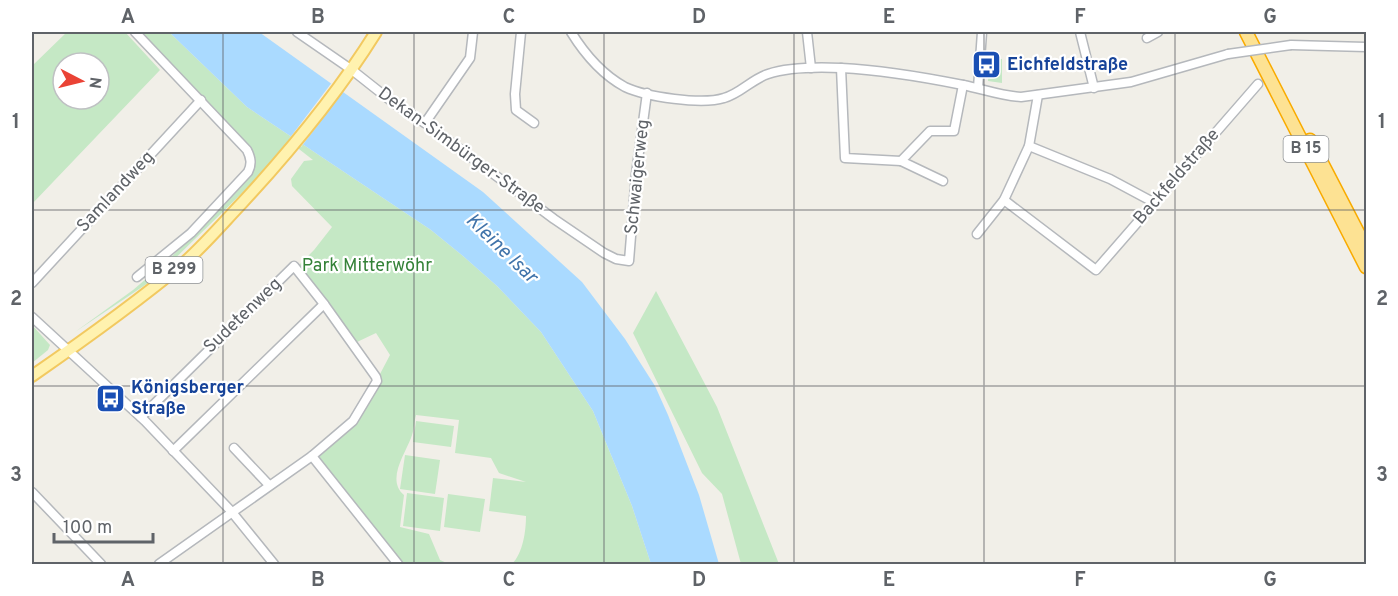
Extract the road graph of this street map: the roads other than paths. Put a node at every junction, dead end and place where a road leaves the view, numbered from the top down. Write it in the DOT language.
graph roads {
  1 [pos="135,32"];
  2 [pos="297,32"];
  3 [pos="376,32"];
  4 [pos="473,32"];
  5 [pos="521,32"];
  6 [pos="572,32"];
  7 [pos="807,32"];
  8 [pos="982,32"];
  9 [pos="1080,32"];
  10 [pos="1158,32"];
  11 [pos="1246,32"];
  12 [pos="1255,32"];
  13 [pos="1147,38"];
  14 [pos="1366,47"];
  15 [pos="811,68"];
  16 [pos="841,68"];
  17 [pos="350,72"];
  18 [pos="1258,84"];
  19 [pos="963,85"];
  20 [pos="978,88"];
  21 [pos="1094,88"];
  22 [pos="647,93"];
  23 [pos="1038,95"];
  24 [pos="201,100"];
  25 [pos="425,123"];
  26 [pos="534,123"];
  27 [pos="1029,146"];
  28 [pos="901,161"];
  29 [pos="943,181"];
  30 [pos="1004,200"];
  31 [pos="1154,202"];
  32 [pos="977,234"];
  33 [pos="1366,248"];
  34 [pos="629,261"];
  35 [pos="1366,267"];
  36 [pos="137,277"];
  37 [pos="32,283"];
  38 [pos="324,304"];
  39 [pos="32,317"];
  40 [pos="68,352"];
  41 [pos="32,376"];
  42 [pos="141,417"];
  43 [pos="234,448"];
  44 [pos="173,451"];
  45 [pos="312,456"];
  46 [pos="268,485"];
  47 [pos="32,492"];
  48 [pos="231,511"];
  49 [pos="101,564"];
  50 [pos="159,564"];
  51 [pos="274,564"];
  52 [pos="398,564"];
  1 -- 24 [label="street"];
  2 -- 17 [label="street, Dekan-Simbürger-Straße"];
  3 -- 17 [label="main road, B 299"];
  4 -- 25 [label="street"];
  5 -- 26 [label="street"];
  6 -- 22 [label="street"];
  7 -- 15 [label="street"];
  8 -- 20 [label="street"];
  9 -- 21 [label="street"];
  10 -- 13 [label="street"];
  11 -- 35 [label="highway, B 15"];
  12 -- 33 [label="highway, B 15"];
  14 -- 21 [label="street, bridge"];
  15 -- 16 [label="street"];
  15 -- 22 [label="street"];
  16 -- 19 [label="street"];
  16 -- 28 [label="street"];
  17 -- 25 [label="street, Dekan-Simbürger-Straße"];
  17 -- 40 [label="main road, B 299"];
  18 -- 31 [label="street, Backfeldstraße"];
  19 -- 20 [label="street"];
  19 -- 28 [label="street"];
  20 -- 23 [label="street"];
  21 -- 23 [label="street"];
  22 -- 34 [label="street, Schwaigerweg"];
  23 -- 27 [label="street"];
  24 -- 36 [label="street"];
  24 -- 37 [label="street, Samlandweg"];
  25 -- 34 [label="street, Dekan-Simbürger-Straße"];
  27 -- 30 [label="street"];
  27 -- 31 [label="street"];
  28 -- 29 [label="street"];
  30 -- 31 [label="street, Backfeldstraße"];
  30 -- 32 [label="street"];
  38 -- 42 [label="street, Sudetenweg"];
  38 -- 44 [label="street"];
  38 -- 45 [label="street"];
  39 -- 40 [label="street"];
  40 -- 41 [label="main road, B 299"];
  40 -- 42 [label="street"];
  42 -- 44 [label="street"];
  43 -- 46 [label="street"];
  44 -- 48 [label="street"];
  45 -- 46 [label="street"];
  45 -- 52 [label="street"];
  46 -- 48 [label="street"];
  47 -- 49 [label="street"];
  48 -- 50 [label="street"];
  48 -- 51 [label="street"];
}
